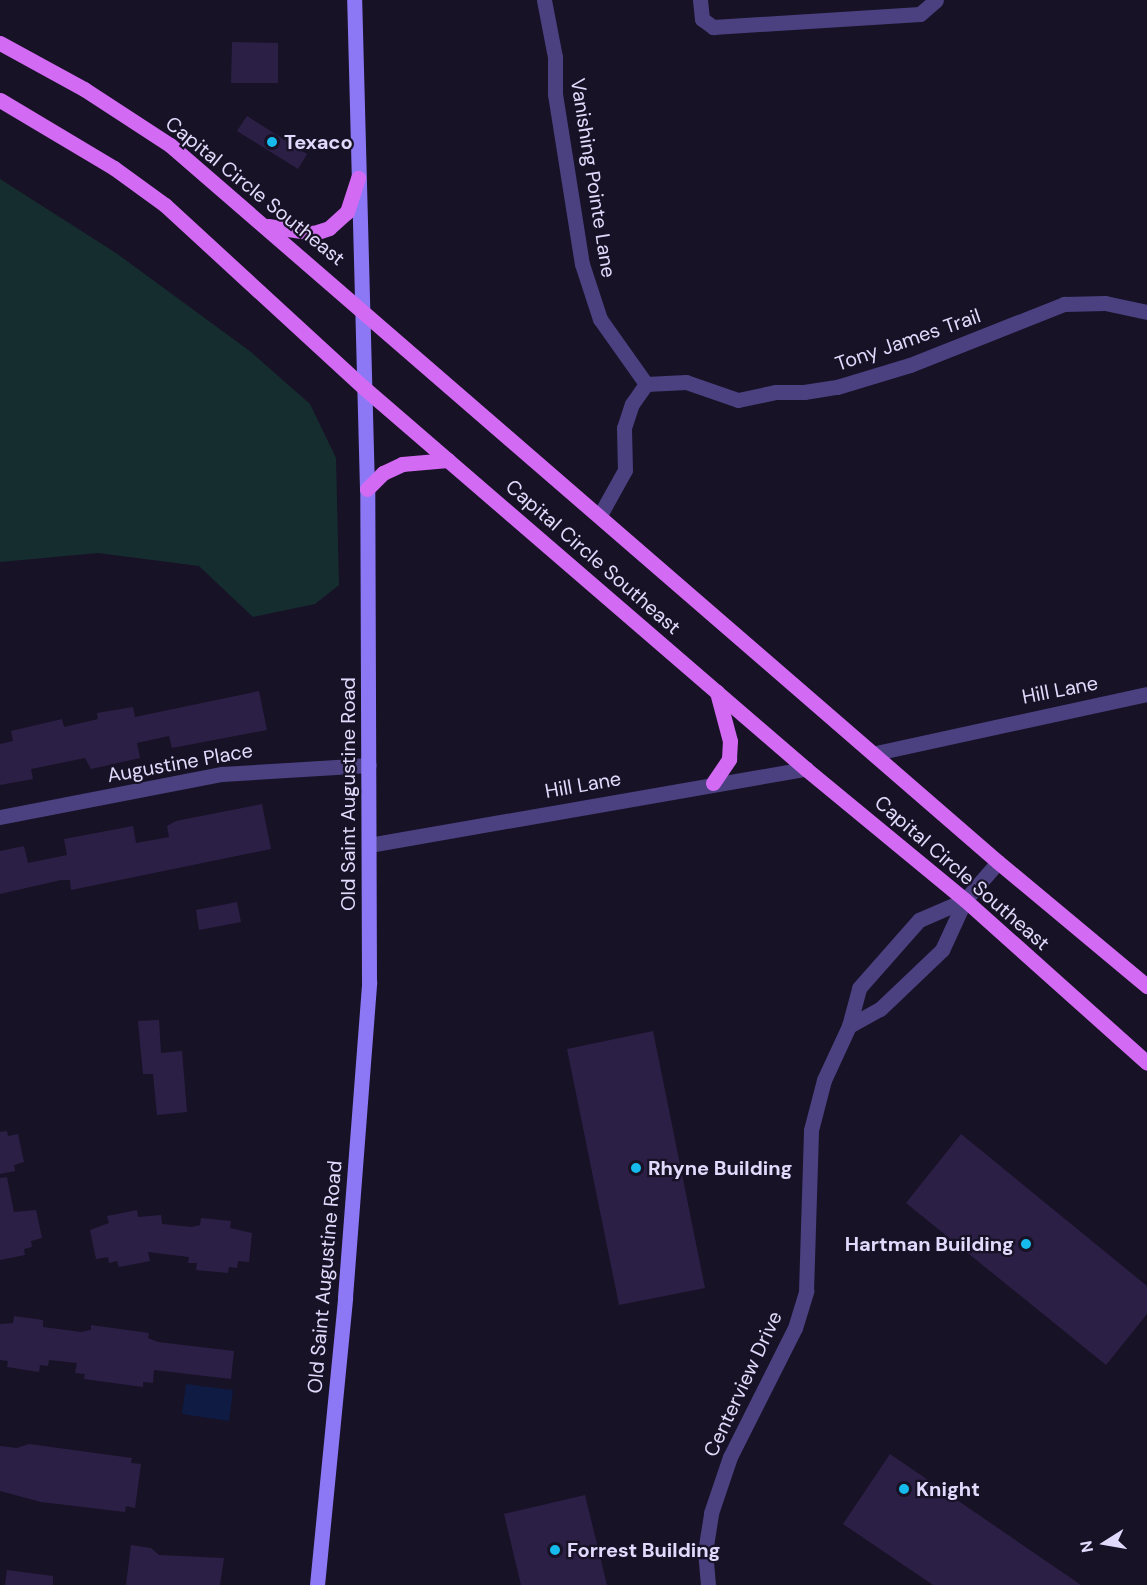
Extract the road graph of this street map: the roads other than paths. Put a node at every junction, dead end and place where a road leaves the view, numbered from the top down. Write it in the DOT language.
graph roads {
  1 [pos="354,0"];
  2 [pos="544,0"];
  3 [pos="700,0"];
  4 [pos="936,0"];
  5 [pos="0,43"];
  6 [pos="0,100"];
  7 [pos="358,178"];
  8 [pos="265,225"];
  9 [pos="361,306"];
  10 [pos="1147,312"];
  11 [pos="646,384"];
  12 [pos="363,387"];
  13 [pos="448,460"];
  14 [pos="367,489"];
  15 [pos="600,514"];
  16 [pos="717,692"];
  17 [pos="1147,694"];
  18 [pos="876,753"];
  19 [pos="369,765"];
  20 [pos="806,769"];
  21 [pos="713,783"];
  22 [pos="0,817"];
  23 [pos="369,845"];
  24 [pos="998,862"];
  25 [pos="965,900"];
  26 [pos="1147,986"];
  27 [pos="849,1026"];
  28 [pos="1147,1063"];
  29 [pos="317,1585"];
  30 [pos="708,1585"];
  1 -- 7 [label="street, Old Saint Augustine Road"];
  2 -- 11 [label="street, Vanishing Pointe Lane"];
  3 -- 4 [label="street"];
  5 -- 8 [label="main road, Capital Circle Southeast"];
  6 -- 12 [label="main road, Capital Circle Southeast"];
  7 -- 8 [label="main road"];
  7 -- 9 [label="street, Old Saint Augustine Road"];
  8 -- 9 [label="main road, Capital Circle Southeast"];
  9 -- 12 [label="street, Old Saint Augustine Road"];
  9 -- 15 [label="main road, Capital Circle Southeast"];
  10 -- 11 [label="street, Tony James Trail"];
  11 -- 15 [label="street"];
  12 -- 13 [label="main road, Capital Circle Southeast"];
  12 -- 14 [label="street, Old Saint Augustine Road"];
  13 -- 14 [label="main road"];
  13 -- 16 [label="main road, Capital Circle Southeast"];
  14 -- 19 [label="street, Old Saint Augustine Road"];
  15 -- 18 [label="main road, Capital Circle Southeast"];
  16 -- 20 [label="main road, Capital Circle Southeast"];
  16 -- 21 [label="main road"];
  17 -- 18 [label="street, Hill Lane"];
  18 -- 24 [label="main road, Capital Circle Southeast"];
  19 -- 22 [label="street, Augustine Place"];
  19 -- 23 [label="street, Old Saint Augustine Road"];
  20 -- 21 [label="street, Hill Lane"];
  20 -- 25 [label="main road, Capital Circle Southeast"];
  21 -- 23 [label="street, Hill Lane"];
  23 -- 29 [label="street, Old Saint Augustine Road"];
  24 -- 25 [label="street, Centerview Drive"];
  24 -- 26 [label="main road, Capital Circle Southeast"];
  25 -- 27 [label="street, Centerview Drive"];
  25 -- 27 [label="street, Centerview Drive"];
  25 -- 28 [label="main road, Capital Circle Southeast"];
  27 -- 30 [label="street, Centerview Drive"];
}
